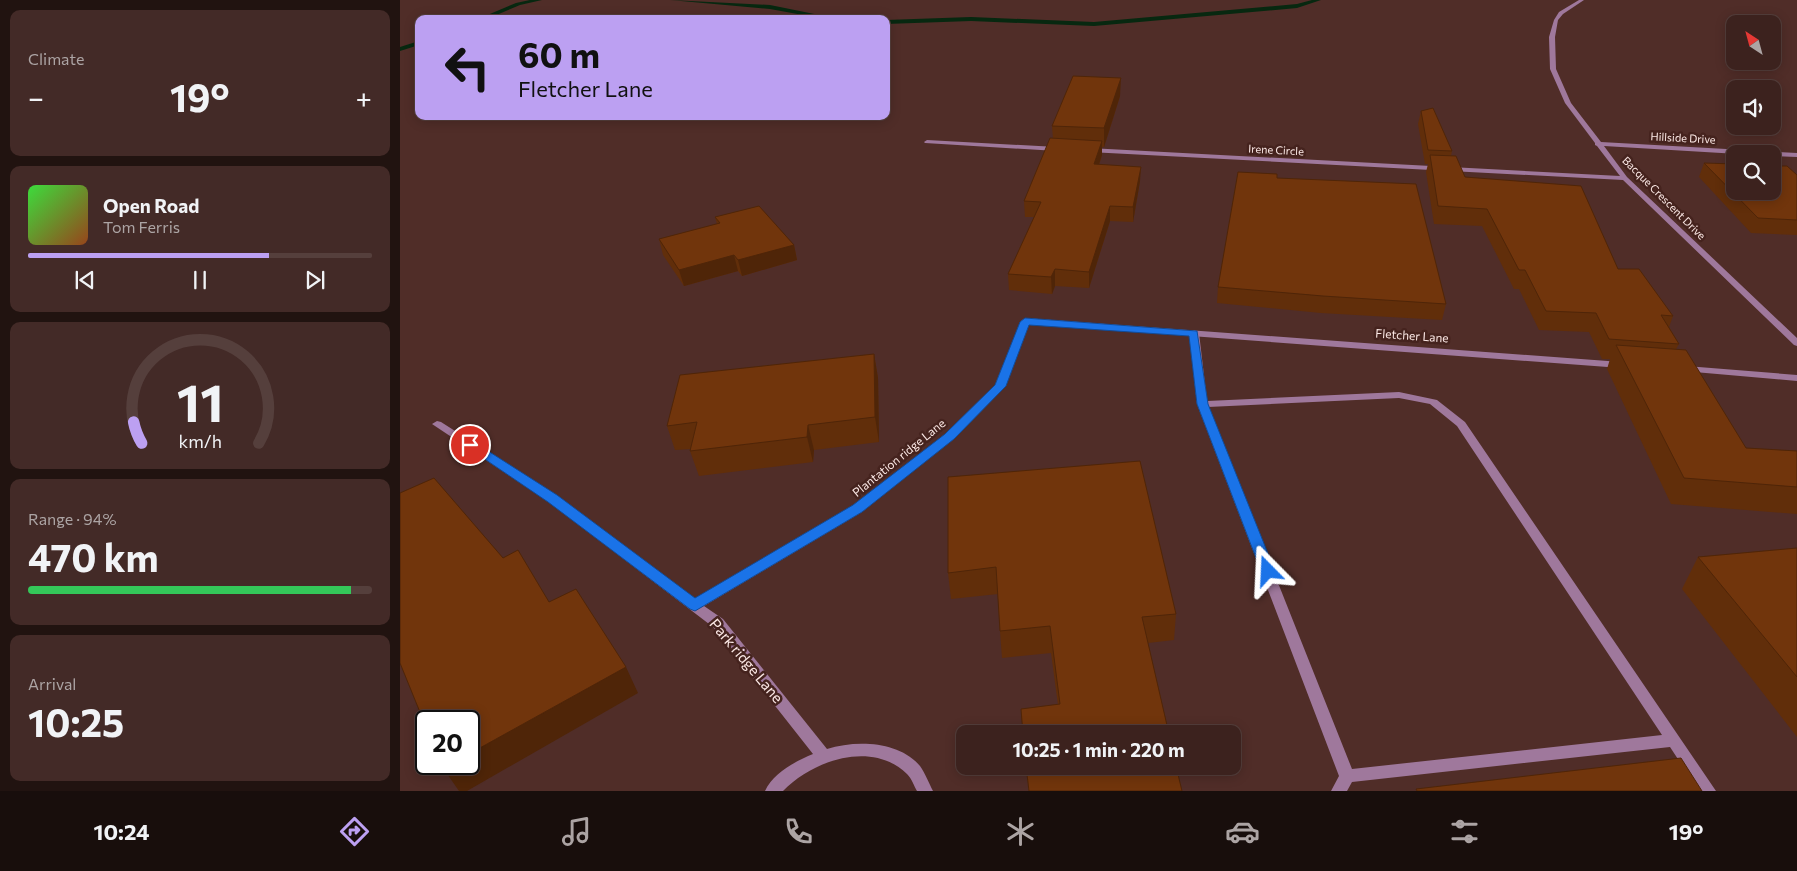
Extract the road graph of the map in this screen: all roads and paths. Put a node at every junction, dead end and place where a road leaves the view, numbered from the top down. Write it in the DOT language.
graph roads {
  1 [pos="1582,0"];
  2 [pos="927,142"];
  3 [pos="1597,144"];
  4 [pos="1066,149"];
  5 [pos="1076,150"];
  6 [pos="1797,155"];
  7 [pos="1625,178"];
  8 [pos="1025,322"];
  9 [pos="1194,333"];
  10 [pos="1797,343"];
  11 [pos="1629,365"];
  12 [pos="1678,369"];
  13 [pos="1797,378"];
  14 [pos="1202,404"];
  15 [pos="437,424"];
  16 [pos="695,605"];
  17 [pos="1674,740"];
  18 [pos="823,755"];
  19 [pos="1347,776"];
  20 [pos="773,791"];
  21 [pos="925,791"];
  22 [pos="1339,791"];
  23 [pos="1708,791"];
  1 -- 3 [label="street, Bacque Crescent Drive"];
  2 -- 4 [label="street"];
  3 -- 6 [label="street, Hillside Drive"];
  3 -- 7 [label="street, Bacque Crescent Drive"];
  5 -- 7 [label="street, Irene Circle"];
  7 -- 10 [label="street, Bacque Crescent Drive"];
  8 -- 9 [label="street, Fletcher Lane"];
  8 -- 16 [label="street, Plantation ridge Lane"];
  9 -- 11 [label="street, Fletcher Lane"];
  9 -- 14 [label="street"];
  12 -- 13 [label="street"];
  14 -- 17 [label="street"];
  14 -- 19 [label="street"];
  15 -- 16 [label="street, Park ridge Lane"];
  16 -- 18 [label="street, Park ridge Lane"];
  17 -- 19 [label="street"];
  17 -- 23 [label="street"];
  18 -- 20 [label="street"];
  18 -- 21 [label="street"];
  19 -- 22 [label="street"];
}
